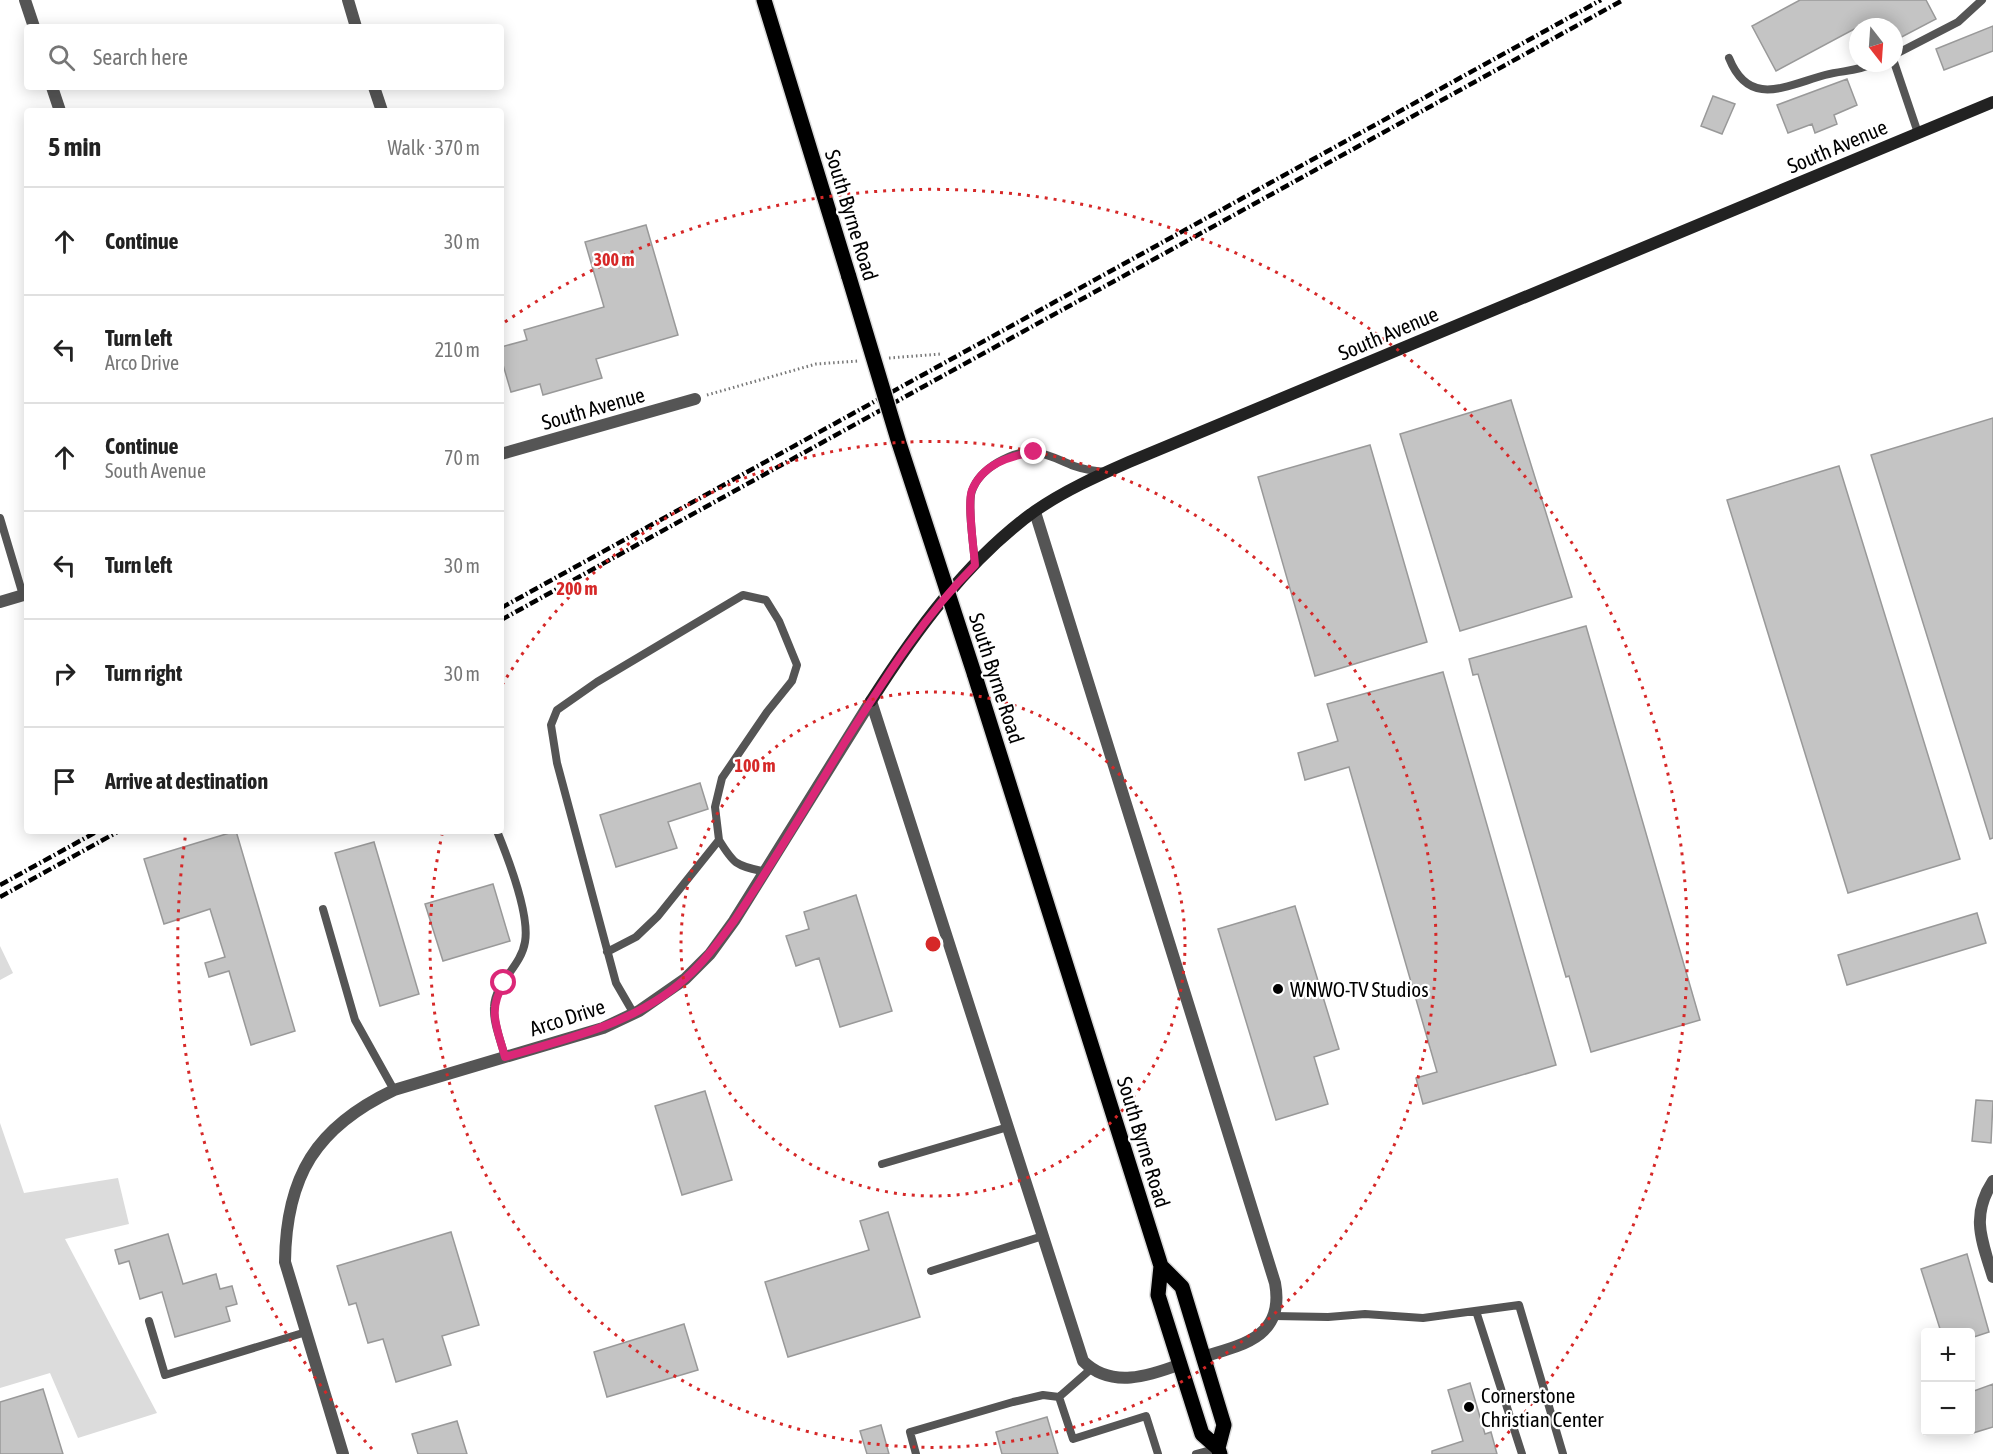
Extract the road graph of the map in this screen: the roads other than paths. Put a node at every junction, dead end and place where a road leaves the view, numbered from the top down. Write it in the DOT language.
graph roads {
  1 [pos="25,0"];
  2 [pos="348,0"];
  3 [pos="764,0"];
  4 [pos="1982,0"];
  5 [pos="33,24"];
  6 [pos="355,24"];
  7 [pos="1903,50"];
  8 [pos="1729,58"];
  9 [pos="1849,72"];
  10 [pos="1897,72"];
  11 [pos="53,90"];
  12 [pos="375,90"];
  13 [pos="1993,102"];
  14 [pos="59,108"];
  15 [pos="381,108"];
  16 [pos="1918,134"];
  17 [pos="695,399"];
  18 [pos="504,453"];
  19 [pos="1106,472"];
  20 [pos="1035,512"];
  21 [pos="0,518"];
  22 [pos="975,565"];
  23 [pos="24,591"];
  24 [pos="24,594"];
  25 [pos="0,602"];
  26 [pos="871,701"];
  27 [pos="499,834"];
  28 [pos="719,840"];
  29 [pos="766,872"];
  30 [pos="323,909"];
  31 [pos="608,952"];
  32 [pos="634,1014"];
  33 [pos="505,1057"];
  34 [pos="394,1090"];
  35 [pos="1008,1127"];
  36 [pos="882,1164"];
  37 [pos="1993,1181"];
  38 [pos="1043,1236"];
  39 [pos="1161,1266"];
  40 [pos="931,1271"];
  41 [pos="1993,1277"];
  42 [pos="1476,1311"];
  43 [pos="1275,1316"];
  44 [pos="149,1321"];
  45 [pos="306,1332"];
  46 [pos="1202,1357"];
  47 [pos="1181,1364"];
  48 [pos="1090,1368"];
  49 [pos="1059,1397"];
  50 [pos="1219,1451"];
  51 [pos="343,1454"];
  52 [pos="916,1454"];
  53 [pos="1158,1454"];
  54 [pos="1196,1454"];
  55 [pos="1522,1454"];
  56 [pos="1563,1454"];
  1 -- 5 [label="street"];
  2 -- 6 [label="street"];
  3 -- 39 [label="main road, South Byrne Road, bridge"];
  4 -- 7 [label="lane"];
  8 -- 9 [label="lane"];
  10 -- 16 [label="lane"];
  11 -- 14 [label="street"];
  12 -- 15 [label="street"];
  13 -- 16 [label="street, South Avenue"];
  16 -- 19 [label="street, South Avenue"];
  17 -- 18 [label="street, South Avenue"];
  19 -- 20 [label="street, South Avenue"];
  19 -- 22 [label="lane"];
  20 -- 22 [label="street, South Avenue"];
  20 -- 43 [label="street"];
  21 -- 23 [label="lane"];
  22 -- 26 [label="street, South Avenue"];
  24 -- 25 [label="street"];
  26 -- 29 [label="street, Arco Drive"];
  26 -- 35 [label="street"];
  27 -- 33 [label="lane"];
  28 -- 29 [label="lane"];
  28 -- 31 [label="lane"];
  28 -- 31 [label="lane"];
  29 -- 32 [label="street, Arco Drive"];
  30 -- 34 [label="lane"];
  31 -- 32 [label="lane"];
  32 -- 33 [label="street, Arco Drive"];
  33 -- 34 [label="street, Arco Drive"];
  34 -- 45 [label="street, Arco Drive"];
  35 -- 36 [label="lane"];
  35 -- 38 [label="street"];
  37 -- 41 [label="street"];
  38 -- 40 [label="lane"];
  38 -- 48 [label="street"];
  39 -- 46 [label="main road, South Byrne Road"];
  39 -- 47 [label="main road, South Byrne Road"];
  42 -- 43 [label="lane"];
  42 -- 55 [label="lane"];
  42 -- 56 [label="lane"];
  43 -- 46 [label="street"];
  44 -- 45 [label="lane"];
  45 -- 51 [label="street, Arco Drive"];
  46 -- 50 [label="main road, South Byrne Road"];
  47 -- 48 [label="street"];
  47 -- 50 [label="main road, South Byrne Road"];
  48 -- 49 [label="lane"];
  49 -- 52 [label="lane"];
  49 -- 53 [label="lane"];
  50 -- 54 [label="lane"];
}
